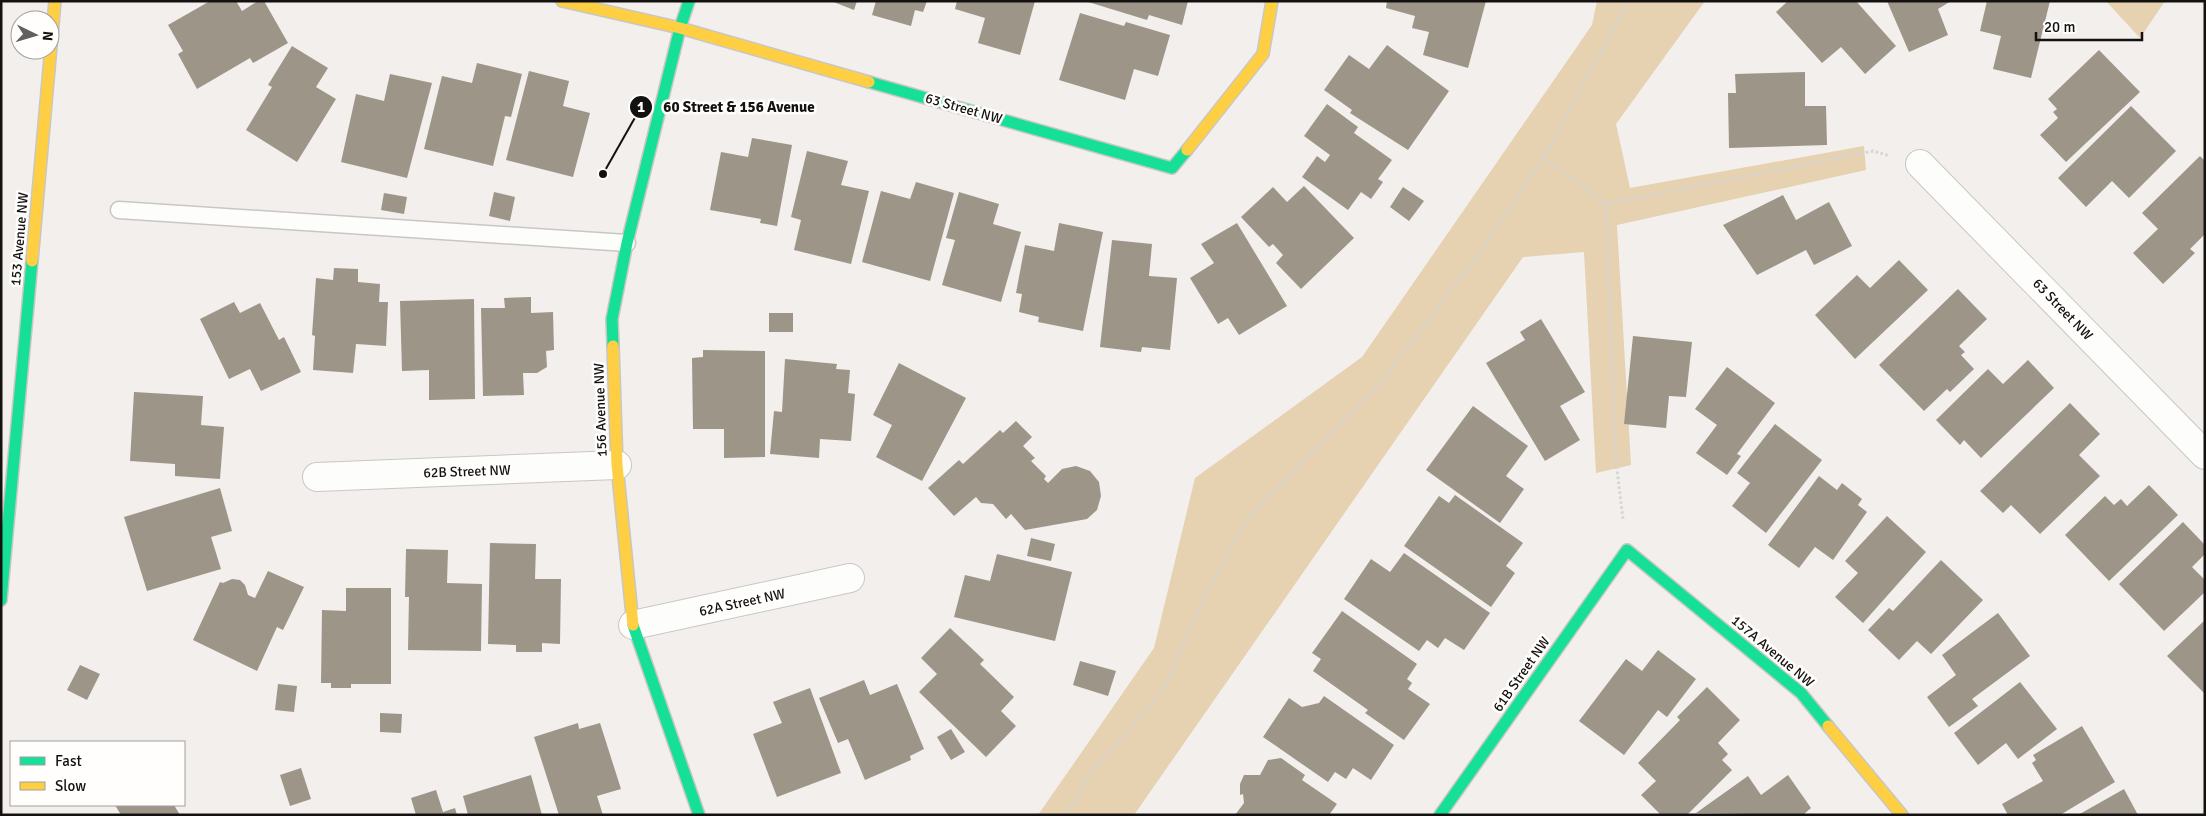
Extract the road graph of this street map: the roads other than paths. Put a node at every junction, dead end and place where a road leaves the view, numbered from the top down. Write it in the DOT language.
graph roads {
  1 [pos="55,1"];
  2 [pos="562,1"];
  3 [pos="689,1"];
  4 [pos="1272,1"];
  5 [pos="680,28"];
  6 [pos="1920,164"];
  7 [pos="119,210"];
  8 [pos="627,243"];
  9 [pos="2205,455"];
  10 [pos="617,465"];
  11 [pos="317,478"];
  12 [pos="1627,550"];
  13 [pos="850,578"];
  14 [pos="1,600"];
  15 [pos="633,625"];
  16 [pos="699,815"];
  17 [pos="1440,815"];
  18 [pos="1902,815"];
  1 -- 14 [label="street, 153 Avenue NW"];
  2 -- 5 [label="street, 63 Street NW"];
  3 -- 5 [label="street, 156 Avenue NW"];
  4 -- 5 [label="street, 63 Street NW"];
  5 -- 8 [label="street, 156 Avenue NW"];
  6 -- 9 [label="street, 63 Street NW"];
  7 -- 8 [label="lane"];
  8 -- 10 [label="street, 156 Avenue NW"];
  10 -- 11 [label="street, 62B Street NW"];
  10 -- 15 [label="street, 156 Avenue NW"];
  12 -- 17 [label="street, 61B Street NW"];
  12 -- 18 [label="street, 157A Avenue NW"];
  13 -- 15 [label="street, 62A Street NW"];
  15 -- 16 [label="street, 156 Avenue NW"];
}
